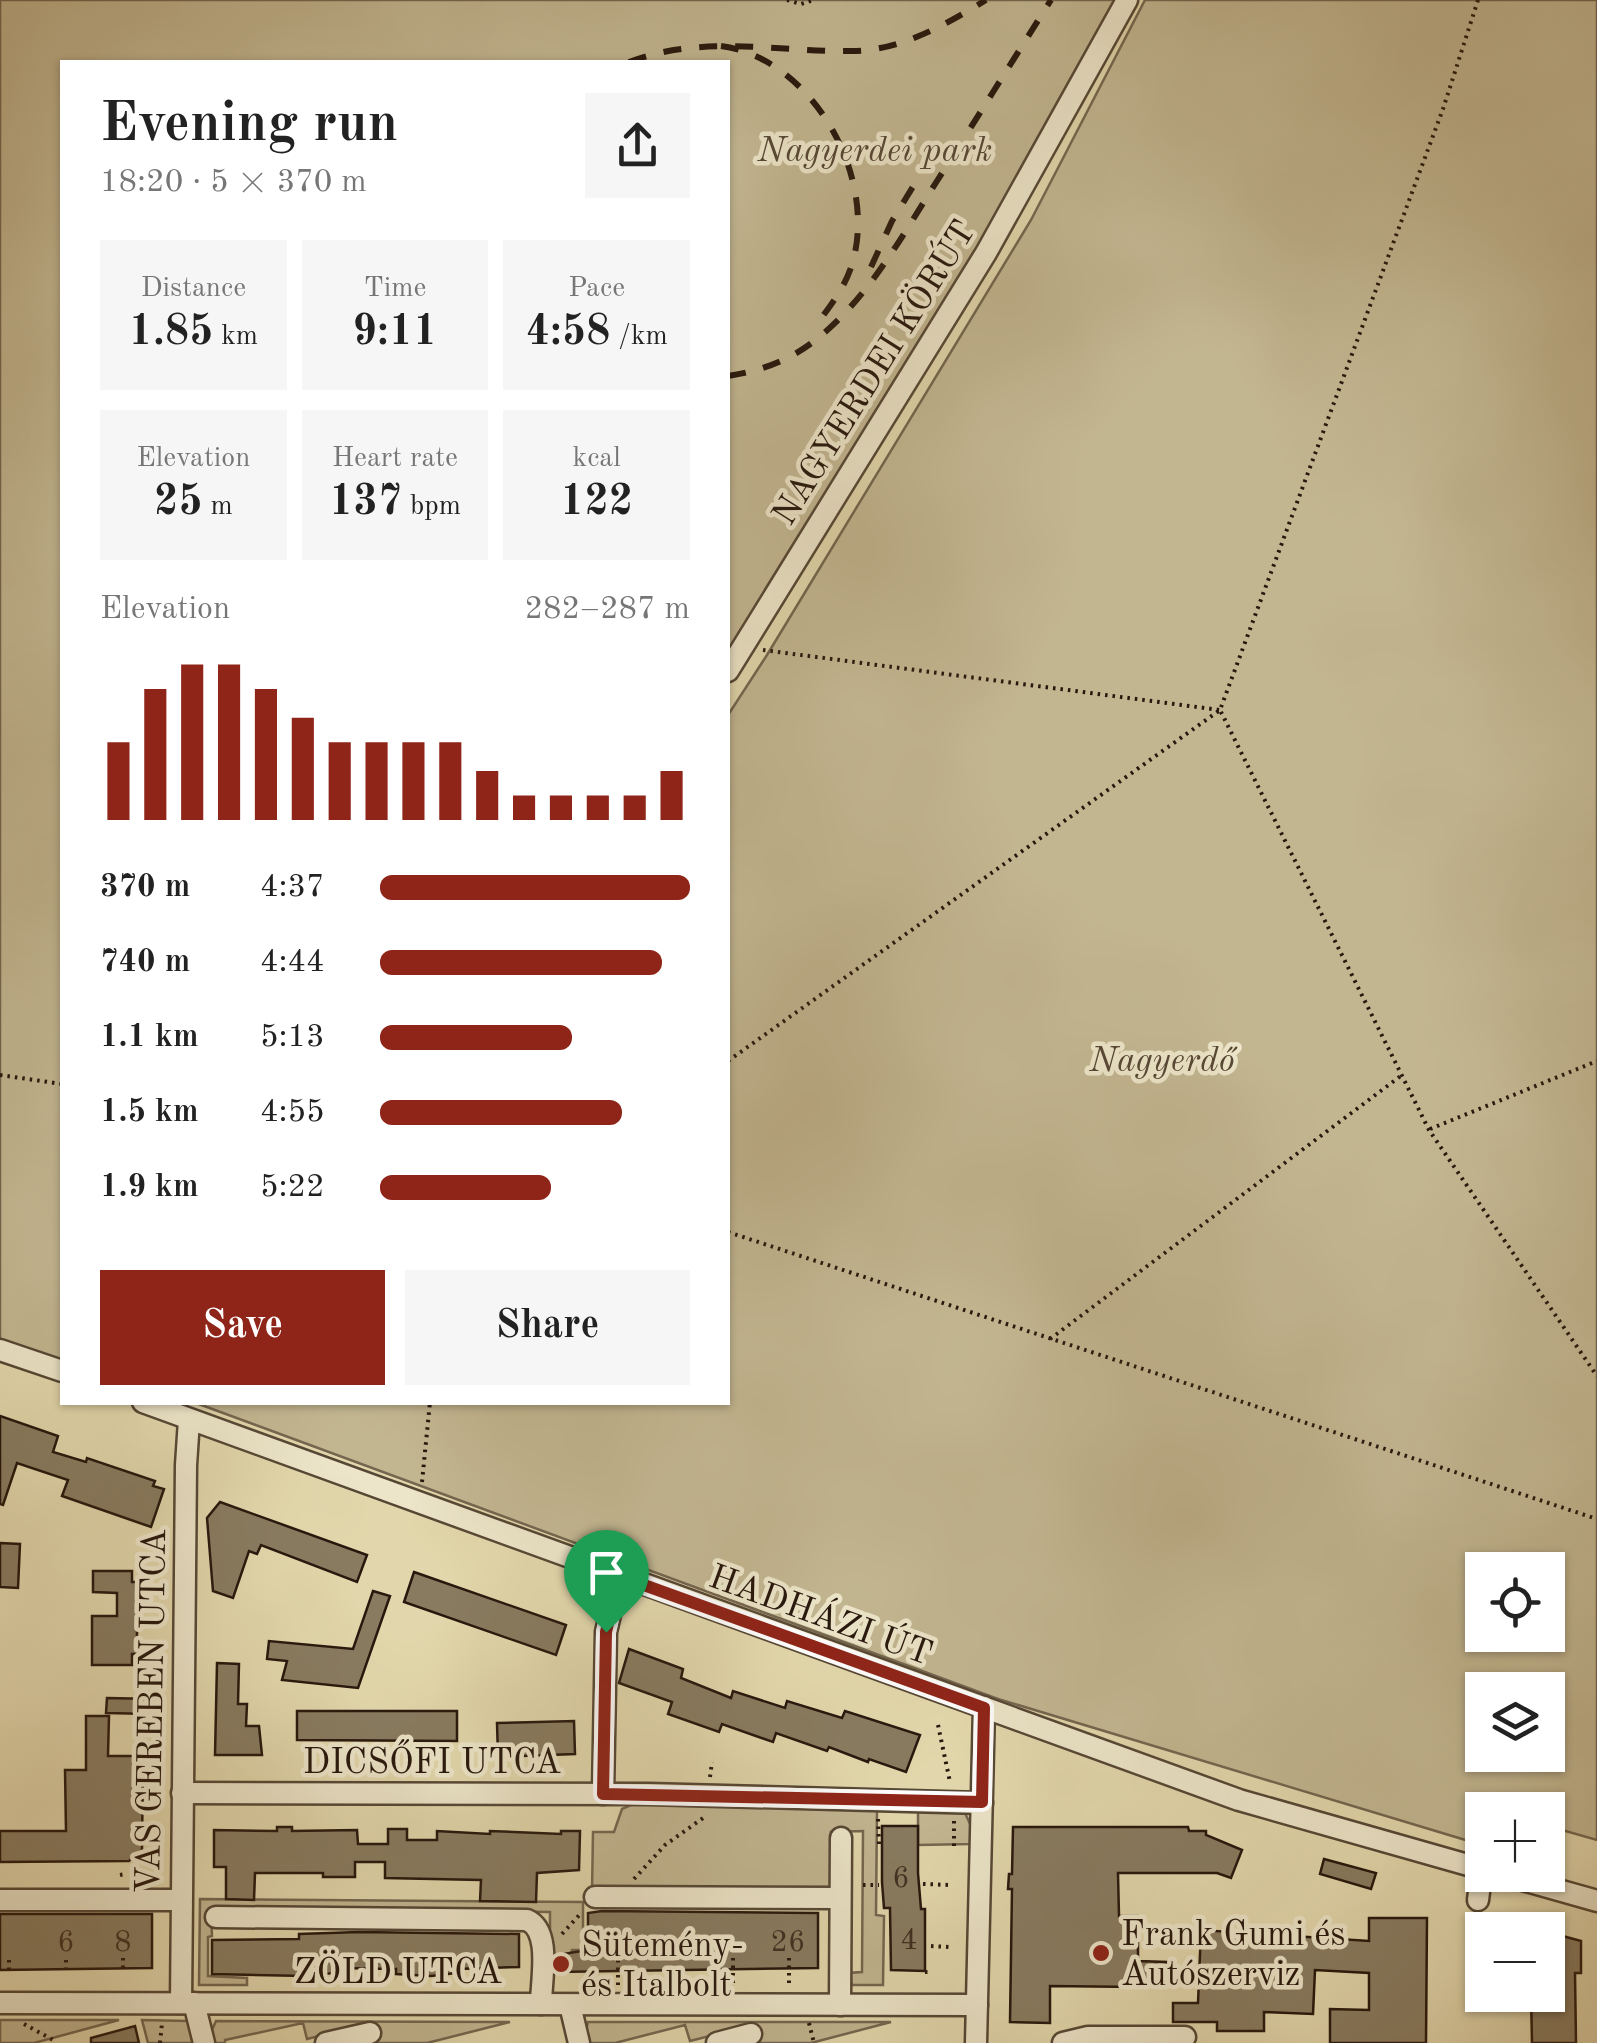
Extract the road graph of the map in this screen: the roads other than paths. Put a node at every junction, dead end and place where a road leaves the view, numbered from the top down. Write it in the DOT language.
graph roads {
  1 [pos="1128,0"];
  2 [pos="730,668"];
  3 [pos="0,1350"];
  4 [pos="60,1369"];
  5 [pos="151,1405"];
  6 [pos="189,1420"];
  7 [pos="619,1576"];
  8 [pos="984,1708"];
  9 [pos="182,1793"];
  10 [pos="603,1794"];
  11 [pos="982,1802"];
  12 [pos="841,1838"];
  13 [pos="1465,1863"];
  14 [pos="1479,1892"];
  15 [pos="1565,1892"];
  16 [pos="596,1897"];
  17 [pos="840,1898"];
  18 [pos="0,1900"];
  19 [pos="180,1900"];
  20 [pos="1478,1900"];
  21 [pos="1597,1901"];
  22 [pos="216,1918"];
  23 [pos="188,2003"];
  24 [pos="541,2004"];
  25 [pos="977,2004"];
  26 [pos="570,2005"];
  27 [pos="840,2005"];
  28 [pos="5,2010"];
  29 [pos="370,2033"];
  30 [pos="751,2034"];
  31 [pos="1185,2034"];
  32 [pos="204,2043"];
  33 [pos="326,2043"];
  34 [pos="580,2043"];
  35 [pos="717,2043"];
  36 [pos="976,2043"];
  37 [pos="1063,2043"];
  1 -- 2 [label="street, NAGYERDEI KÖRÚT"];
  3 -- 4 [label="street"];
  5 -- 6 [label="street, HADHÁZI ÚT"];
  6 -- 7 [label="street, HADHÁZI ÚT"];
  6 -- 9 [label="street, VAS GEREBEN UTCA"];
  7 -- 8 [label="street, HADHÁZI ÚT"];
  7 -- 10 [label="street"];
  8 -- 11 [label="street"];
  8 -- 13 [label="street, HADHÁZI ÚT"];
  9 -- 10 [label="street, DICSŐFI UTCA"];
  9 -- 19 [label="street, VAS GEREBEN UTCA"];
  10 -- 11 [label="street, DICSŐFI UTCA"];
  11 -- 25 [label="street"];
  12 -- 17 [label="street"];
  14 -- 20 [label="street"];
  15 -- 21 [label="street"];
  16 -- 17 [label="street"];
  17 -- 27 [label="street"];
  18 -- 19 [label="street"];
  19 -- 23 [label="street, VAS GEREBEN UTCA"];
  22 -- 24 [label="street"];
  23 -- 24 [label="street, ZÖLD UTCA"];
  23 -- 28 [label="street, ZÖLD UTCA"];
  23 -- 32 [label="street, VAS GEREBEN UTCA"];
  24 -- 26 [label="street, ZÖLD UTCA"];
  25 -- 27 [label="street, ZÖLD UTCA"];
  25 -- 36 [label="street"];
  26 -- 27 [label="street, ZÖLD UTCA"];
  26 -- 34 [label="street"];
  29 -- 33 [label="street"];
  30 -- 35 [label="street"];
  31 -- 37 [label="street"];
}
